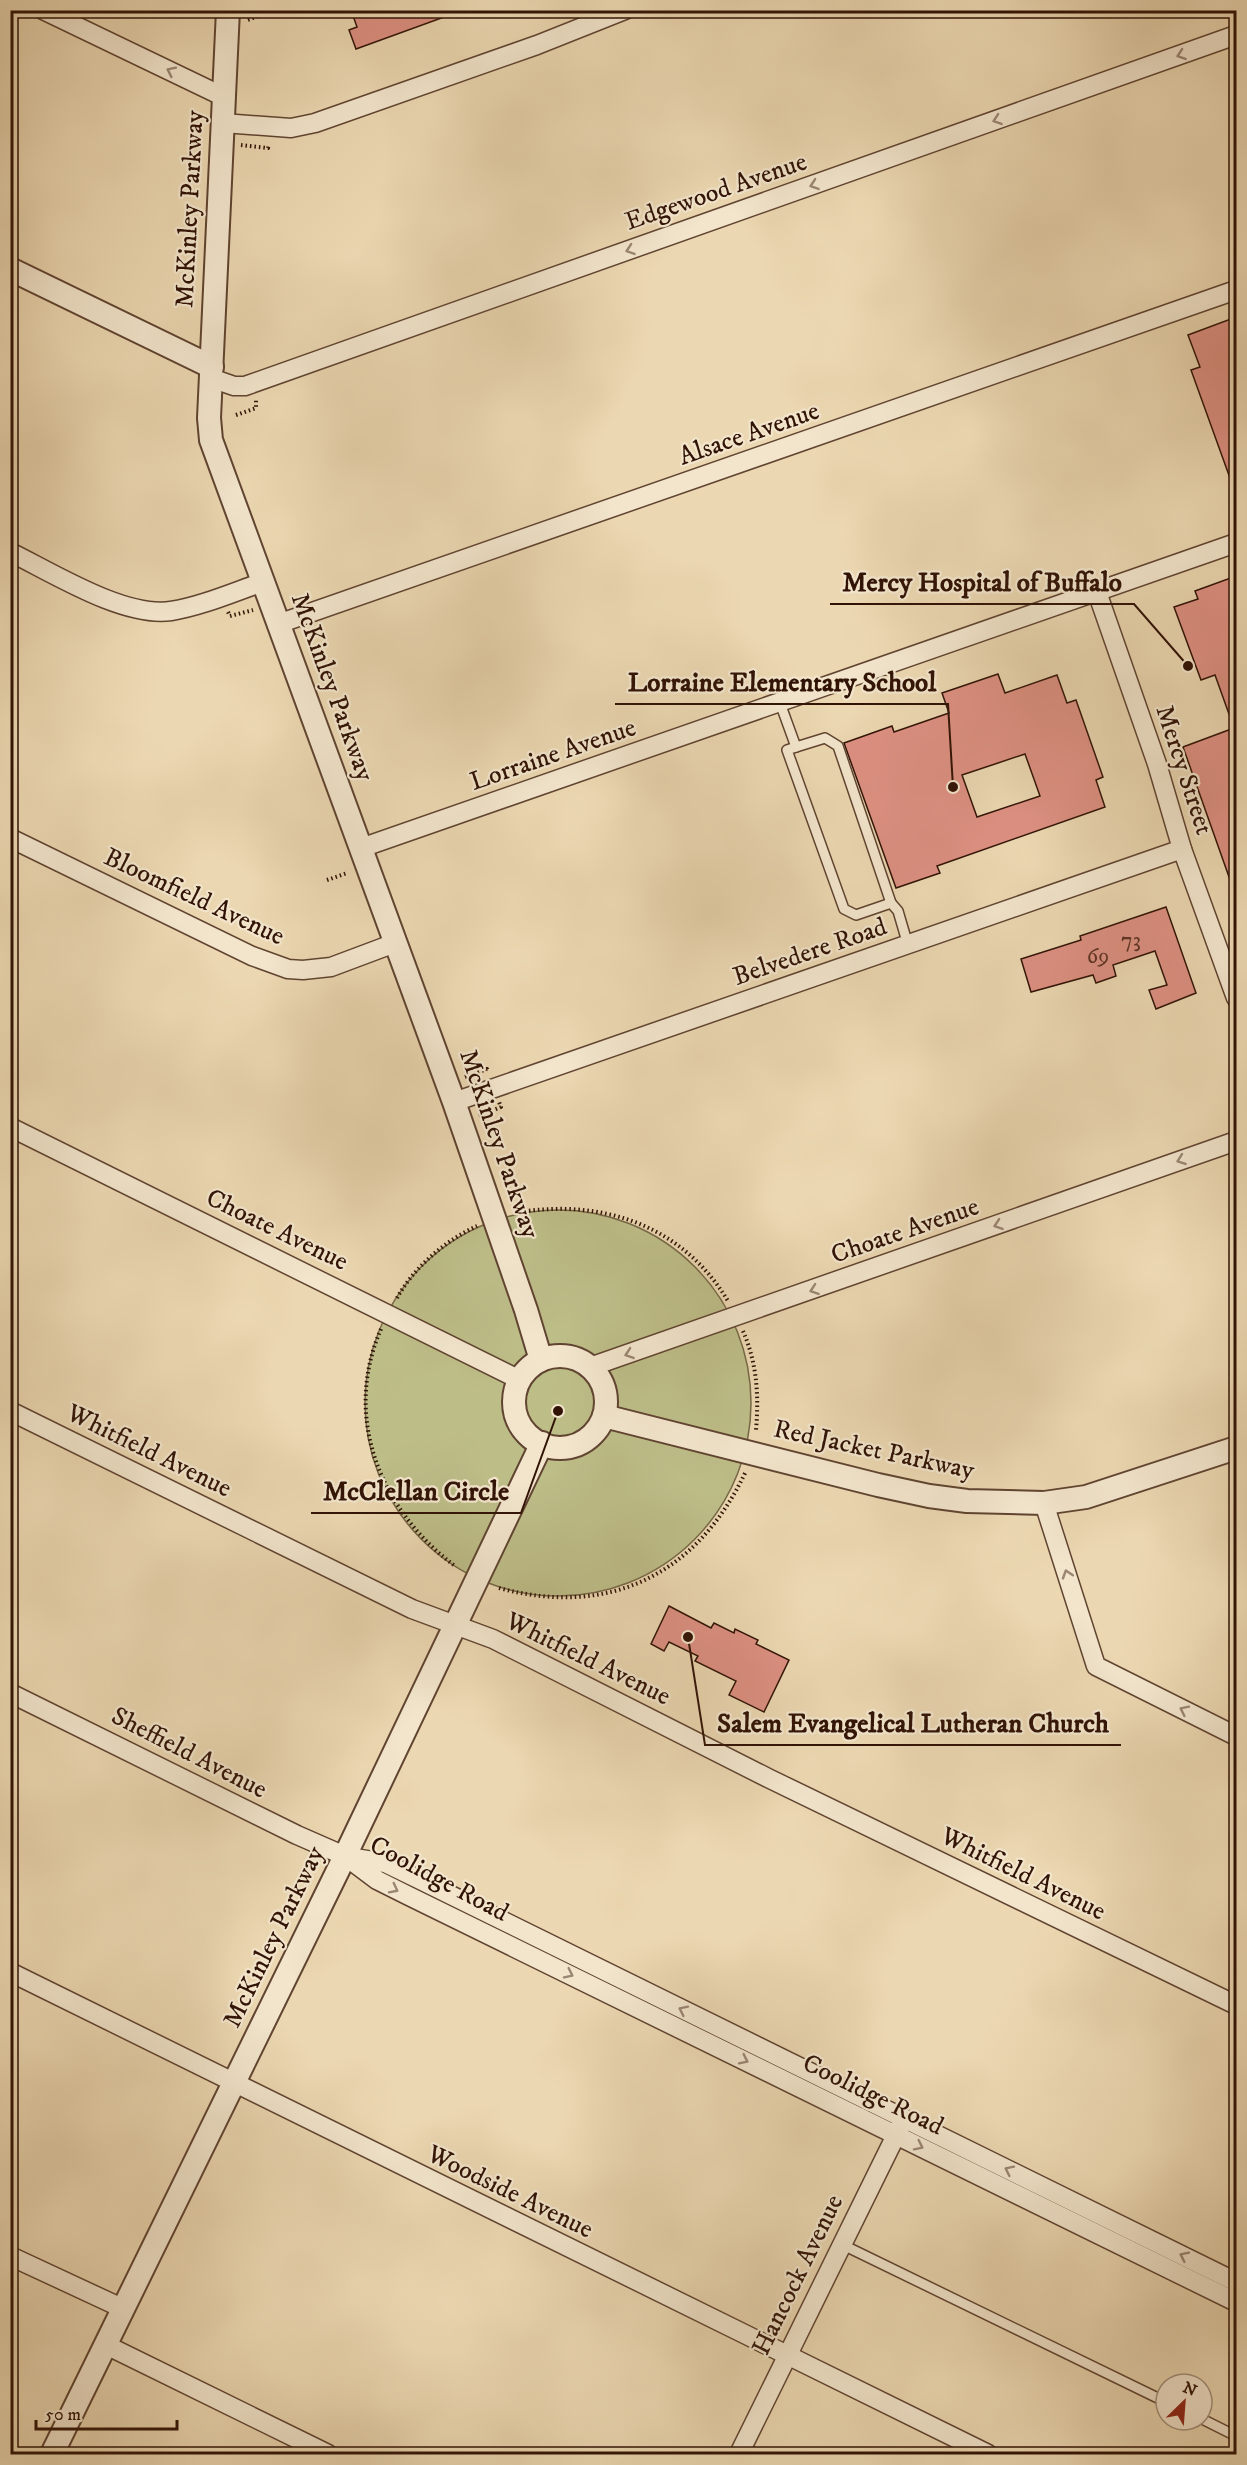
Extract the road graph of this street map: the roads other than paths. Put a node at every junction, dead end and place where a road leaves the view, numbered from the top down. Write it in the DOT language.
graph roads {
  1 [pos="43,10"];
  2 [pos="228,10"];
  3 [pos="625,10"];
  4 [pos="1236,35"];
  5 [pos="224,96"];
  6 [pos="223,123"];
  7 [pos="10,268"];
  8 [pos="1236,290"];
  9 [pos="211,373"];
  10 [pos="1236,543"];
  11 [pos="10,552"];
  12 [pos="263,582"];
  13 [pos="1097,592"];
  14 [pos="278,624"];
  15 [pos="780,703"];
  16 [pos="796,747"];
  17 [pos="10,838"];
  18 [pos="361,848"];
  19 [pos="1182,849"];
  20 [pos="891,903"];
  21 [pos="395,943"];
  22 [pos="908,945"];
  23 [pos="1236,998"];
  24 [pos="454,1102"];
  25 [pos="10,1127"];
  26 [pos="1236,1141"];
  27 [pos="541,1360"];
  28 [pos="590,1367"];
  29 [pos="520,1380"];
  30 [pos="10,1411"];
  31 [pos="604,1416"];
  32 [pos="542,1443"];
  33 [pos="1236,1448"];
  34 [pos="1044,1503"];
  35 [pos="454,1625"];
  36 [pos="10,1693"];
  37 [pos="1236,1736"];
  38 [pos="345,1856"];
  39 [pos="10,1972"];
  40 [pos="645,1991"];
  41 [pos="1236,2005"];
  42 [pos="637,2008"];
  43 [pos="234,2081"];
  44 [pos="900,2126"];
  45 [pos="1118,2234"];
  46 [pos="841,2244"];
  47 [pos="10,2256"];
  48 [pos="1236,2282"];
  49 [pos="1236,2302"];
  50 [pos="124,2309"];
  51 [pos="106,2345"];
  52 [pos="787,2356"];
  53 [pos="1154,2396"];
  54 [pos="1214,2425"];
  55 [pos="1236,2436"];
  56 [pos="52,2454"];
  57 [pos="328,2454"];
  58 [pos="739,2454"];
  59 [pos="988,2454"];
  5 -- 1 [label="street, one-way"];
  2 -- 5 [label="street, McKinley Parkway"];
  3 -- 6 [label="street"];
  4 -- 9 [label="street, Edgewood Avenue, one-way"];
  5 -- 6 [label="street, McKinley Parkway"];
  6 -- 9 [label="street, McKinley Parkway"];
  7 -- 9 [label="street"];
  8 -- 14 [label="street, Alsace Avenue"];
  9 -- 12 [label="street, McKinley Parkway"];
  10 -- 13 [label="street, Lorraine Avenue"];
  11 -- 12 [label="street"];
  12 -- 14 [label="street, McKinley Parkway"];
  13 -- 15 [label="street, Lorraine Avenue"];
  13 -- 19 [label="street, Mercy Street"];
  14 -- 18 [label="street, McKinley Parkway"];
  15 -- 16 [label="lane"];
  15 -- 18 [label="street, Lorraine Avenue"];
  16 -- 20 [label="lane"];
  16 -- 20 [label="lane"];
  17 -- 21 [label="street, Bloomfield Avenue"];
  18 -- 21 [label="street, McKinley Parkway"];
  19 -- 22 [label="street, Belvedere Road"];
  19 -- 23 [label="street, Mercy Street"];
  20 -- 22 [label="lane"];
  21 -- 24 [label="street, McKinley Parkway"];
  22 -- 24 [label="street, Belvedere Road"];
  24 -- 27 [label="street, McKinley Parkway"];
  25 -- 29 [label="street, Choate Avenue"];
  26 -- 28 [label="street, Choate Avenue, one-way"];
  27 -- 28 [label="street"];
  27 -- 29 [label="street"];
  28 -- 31 [label="street"];
  29 -- 32 [label="street"];
  30 -- 35 [label="street, Whitfield Avenue"];
  31 -- 32 [label="street"];
  31 -- 34 [label="street, Red Jacket Parkway"];
  32 -- 35 [label="street, McKinley Parkway"];
  33 -- 34 [label="street, Red Jacket Parkway"];
  37 -- 34 [label="street, one-way"];
  35 -- 38 [label="street, McKinley Parkway"];
  35 -- 41 [label="street, Whitfield Avenue"];
  36 -- 38 [label="street, Sheffield Avenue"];
  38 -- 40 [label="street, Coolidge Road"];
  38 -- 42 [label="street, Coolidge Road, one-way"];
  38 -- 43 [label="street, McKinley Parkway"];
  39 -- 43 [label="street, Woodside Avenue"];
  40 -- 42 [label="street"];
  44 -- 40 [label="street, Coolidge Road, one-way"];
  42 -- 44 [label="street, Coolidge Road, one-way"];
  43 -- 50 [label="street, McKinley Parkway"];
  43 -- 52 [label="street, Woodside Avenue"];
  44 -- 45 [label="street, Coolidge Road"];
  44 -- 46 [label="street, Hancock Avenue"];
  48 -- 45 [label="street, Coolidge Road, one-way"];
  45 -- 49 [label="street, Coolidge Road"];
  46 -- 52 [label="street, Hancock Avenue"];
  46 -- 53 [label="lane"];
  47 -- 50 [label="street"];
  50 -- 51 [label="street, McKinley Parkway"];
  51 -- 56 [label="street, McKinley Parkway"];
  51 -- 57 [label="street"];
  52 -- 58 [label="street, Hancock Avenue"];
  52 -- 59 [label="street, Woodside Avenue"];
  54 -- 55 [label="lane"];
}
